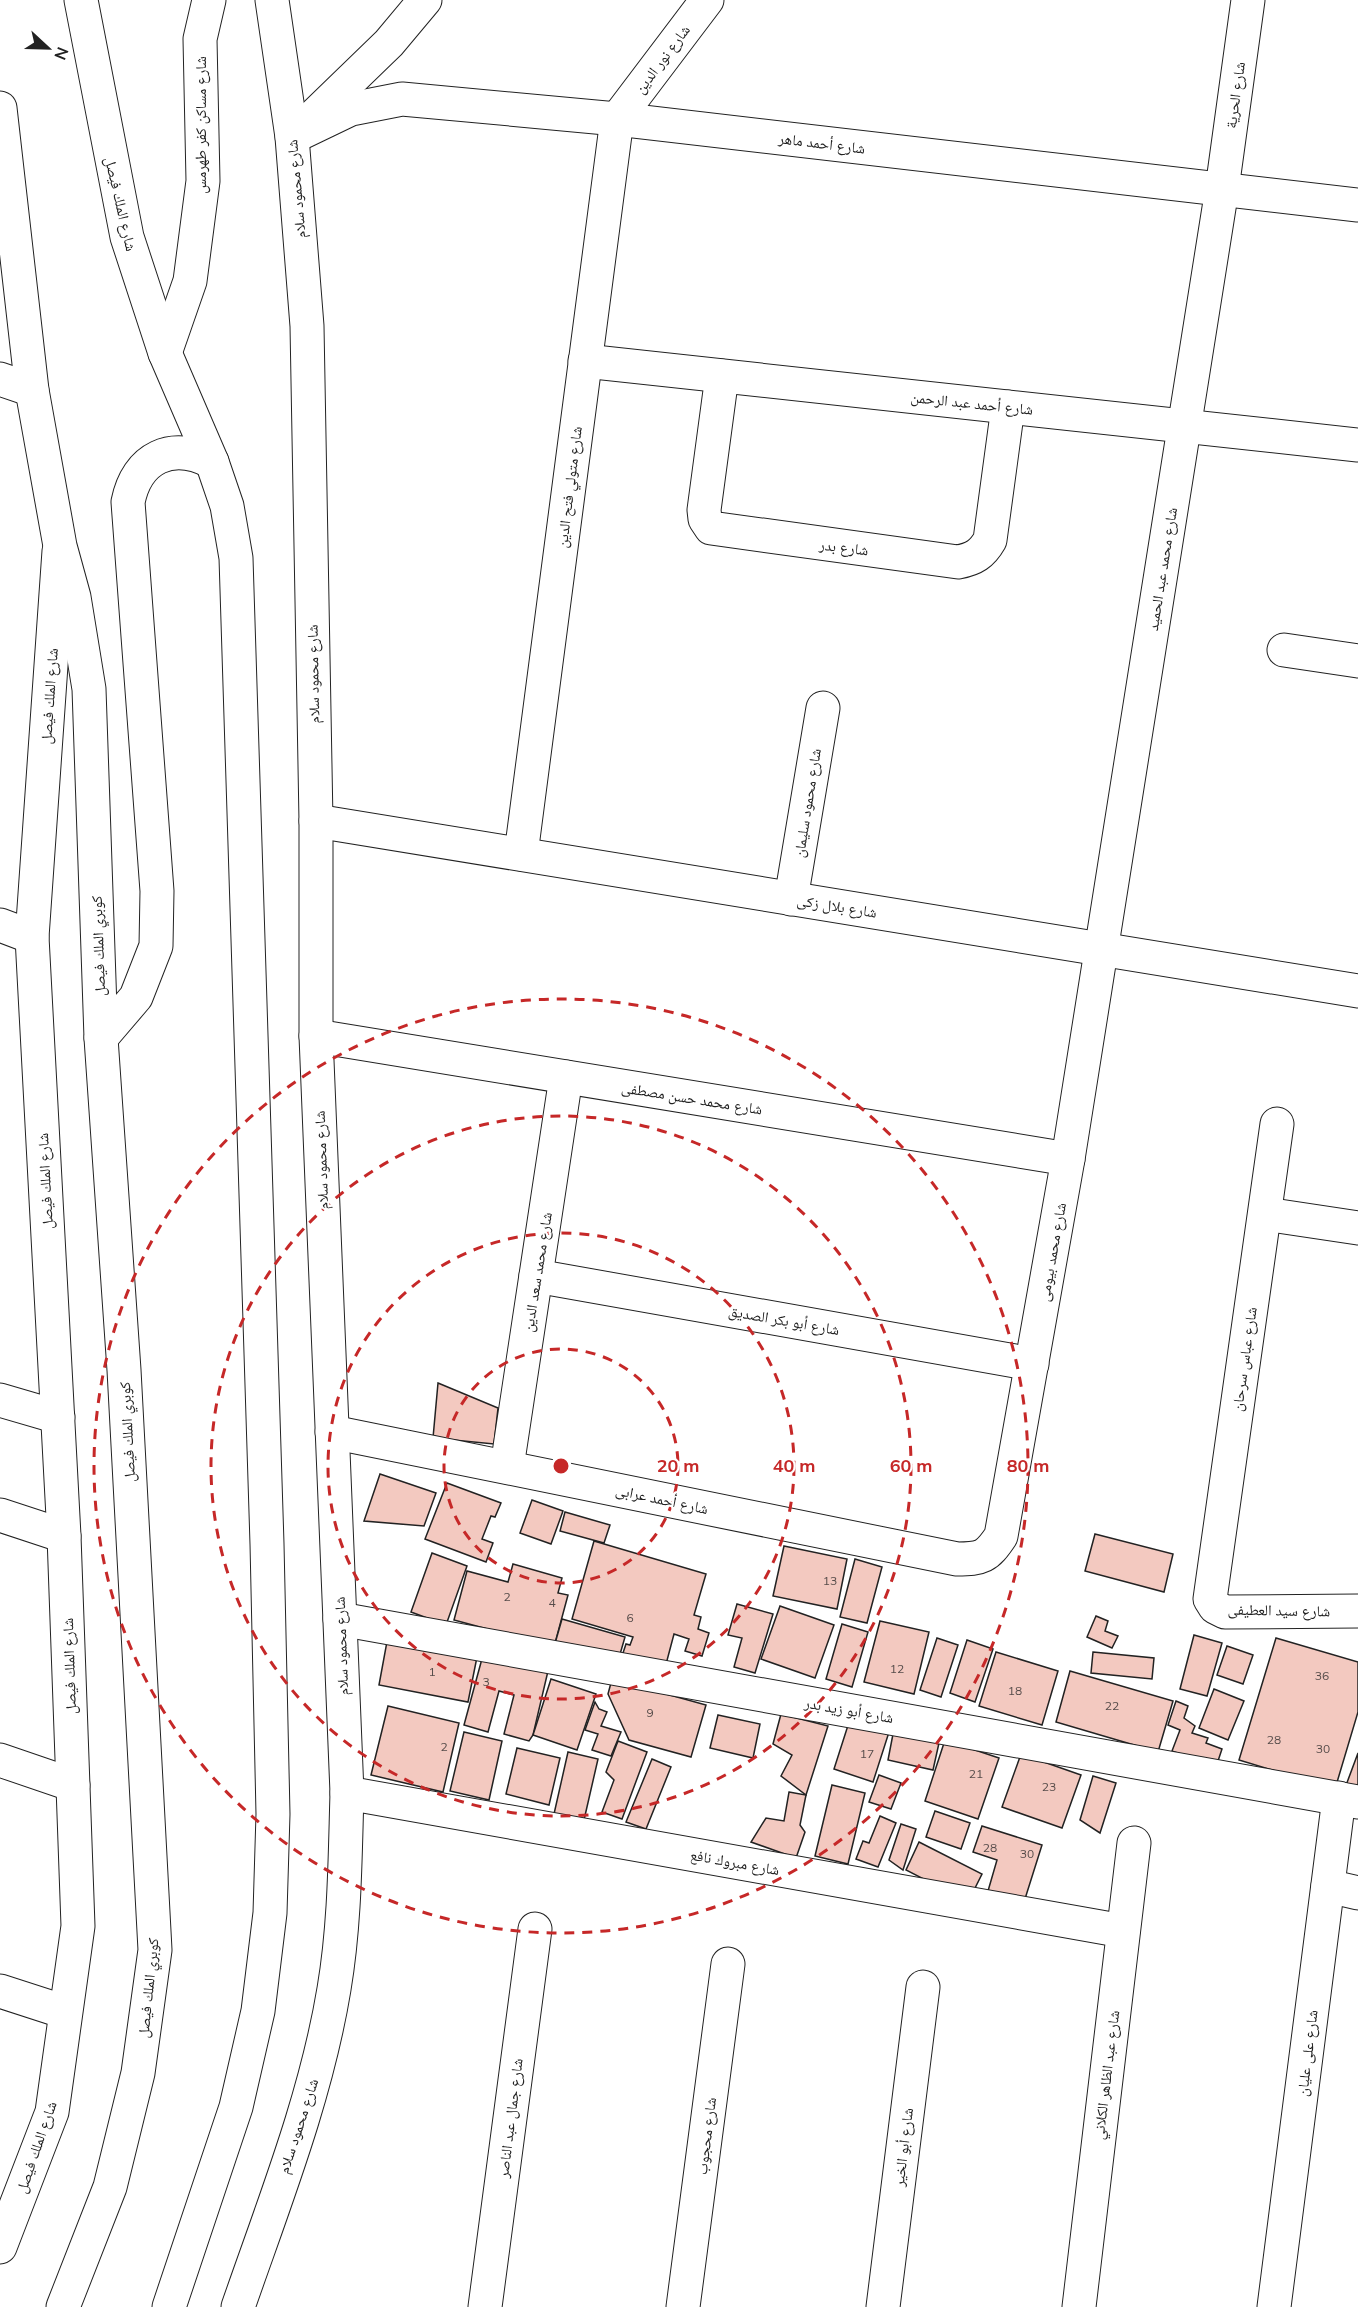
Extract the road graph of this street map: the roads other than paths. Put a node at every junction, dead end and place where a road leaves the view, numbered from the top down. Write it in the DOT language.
graph roads {
  1 [pos="81,0"];
  2 [pos="209,0"];
  3 [pos="272,0"];
  4 [pos="425,0"];
  5 [pos="706,0"];
  6 [pos="1248,0"];
  7 [pos="0,108"];
  8 [pos="617,119"];
  9 [pos="292,137"];
  10 [pos="1222,189"];
  11 [pos="1358,205"];
  12 [pos="165,354"];
  13 [pos="585,361"];
  14 [pos="722,376"];
  15 [pos="0,379"];
  16 [pos="32,390"];
  17 [pos="1008,407"];
  18 [pos="1185,426"];
  19 [pos="1358,445"];
  20 [pos="212,462"];
  21 [pos="60,546"];
  22 [pos="1284,650"];
  23 [pos="1358,661"];
  24 [pos="823,708"];
  25 [pos="316,821"];
  26 [pos="521,854"];
  27 [pos="791,899"];
  28 [pos="0,925"];
  29 [pos="32,937"];
  30 [pos="1101,949"];
  31 [pos="1358,991"];
  32 [pos="316,1036"];
  33 [pos="102,1038"];
  34 [pos="566,1077"];
  35 [pos="1277,1124"];
  36 [pos="1068,1159"];
  37 [pos="1265,1214"];
  38 [pos="1358,1228"];
  39 [pos="536,1276"];
  40 [pos="1032,1364"];
  41 [pos="0,1400"];
  42 [pos="58,1417"];
  43 [pos="332,1432"];
  44 [pos="507,1467"];
  45 [pos="0,1515"];
  46 [pos="64,1536"];
  47 [pos="991,1552"];
  48 [pos="1210,1593"];
  49 [pos="1358,1611"];
  50 [pos="340,1619"];
  51 [pos="0,1760"];
  52 [pos="73,1785"];
  53 [pos="347,1793"];
  54 [pos="1348,1800"];
  55 [pos="1134,1843"];
  56 [pos="1343,1890"];
  57 [pos="535,1929"];
  58 [pos="1123,1931"];
  59 [pos="728,1964"];
  60 [pos="923,1987"];
  61 [pos="0,1991"];
  62 [pos="65,2012"];
  63 [pos="0,2247"];
  64 [pos="63,2307"];
  65 [pos="169,2307"];
  66 [pos="238,2307"];
  67 [pos="486,2307"];
  68 [pos="683,2307"];
  69 [pos="884,2307"];
  70 [pos="1078,2307"];
  71 [pos="1274,2307"];
  1 -- 12 [label="street, شارع الملك فيصل"];
  2 -- 12 [label="street, شارع مساكن كفر طهرمس"];
  3 -- 9 [label="street, شارع محمود سلام"];
  4 -- 9 [label="street"];
  5 -- 8 [label="street, شارع نور الدين"];
  6 -- 10 [label="street, شارع الحرية"];
  7 -- 16 [label="street, شارع الملك فيصل"];
  8 -- 9 [label="street, شارع أحمد ماهر"];
  8 -- 10 [label="street, شارع أحمد ماهر"];
  8 -- 13 [label="street, شارع متولي فتح الدين"];
  9 -- 25 [label="street, شارع محمود سلام"];
  10 -- 11 [label="street, شارع أحمد ماهر"];
  10 -- 18 [label="street, شارع محمد عبد الحميد"];
  12 -- 20 [label="street, شارع الملك فيصل"];
  13 -- 14 [label="street, شارع أحمد عبد الرحمن"];
  13 -- 26 [label="street, شارع متولي فتح الدين"];
  14 -- 17 [label="street, شارع أحمد عبد الرحمن"];
  14 -- 17 [label="street, شارع بدر"];
  15 -- 16 [label="street"];
  16 -- 21 [label="street, شارع الملك فيصل"];
  17 -- 18 [label="street, شارع أحمد عبد الرحمن"];
  18 -- 19 [label="street, شارع أحمد عبد الرحمن"];
  18 -- 30 [label="street, شارع محمد عبد الحميد"];
  20 -- 33 [label="street"];
  20 -- 65 [label="street, شارع الملك فيصل"];
  21 -- 29 [label="street, شارع الملك فيصل"];
  21 -- 33 [label="street, كوبري الملك فيصل"];
  22 -- 23 [label="street"];
  24 -- 27 [label="street, شارع محمود سليمان"];
  25 -- 26 [label="street, شارع بلال زكى"];
  25 -- 32 [label="street, شارع محمود سلام"];
  26 -- 27 [label="street, شارع بلال زكى"];
  27 -- 30 [label="street, شارع بلال زكى"];
  28 -- 29 [label="street"];
  29 -- 42 [label="street, شارع الملك فيصل"];
  30 -- 31 [label="street, شارع بلال زكى"];
  30 -- 36 [label="street, شارع محمد بيومى"];
  32 -- 34 [label="street, شارع محمد حسن مصطفى"];
  32 -- 43 [label="street, شارع محمود سلام"];
  33 -- 64 [label="street, كوبري الملك فيصل"];
  34 -- 36 [label="street, شارع محمد حسن مصطفى"];
  34 -- 39 [label="street, شارع محمد سعد الدين"];
  35 -- 37 [label="street, شارع عباس سرحان"];
  36 -- 40 [label="street, شارع محمد بيومى"];
  37 -- 38 [label="street"];
  37 -- 48 [label="street, شارع عباس سرحان"];
  39 -- 40 [label="street, شارع أبو بكر الصديق"];
  39 -- 44 [label="street, شارع محمد سعد الدين"];
  40 -- 47 [label="street, شارع محمد بيومى"];
  41 -- 42 [label="street"];
  42 -- 46 [label="street, شارع الملك فيصل"];
  43 -- 44 [label="street, شارع أحمد عرابى"];
  43 -- 50 [label="street, شارع محمود سلام"];
  44 -- 47 [label="street, شارع أحمد عرابى"];
  45 -- 46 [label="street"];
  46 -- 52 [label="street, شارع الملك فيصل"];
  48 -- 49 [label="street, شارع سيد العطيفى"];
  50 -- 53 [label="street, شارع محمود سلام"];
  50 -- 54 [label="street, شارع أبو زيد بدر"];
  51 -- 52 [label="street"];
  52 -- 62 [label="street, شارع الملك فيصل"];
  53 -- 58 [label="street, شارع مبروك نافع"];
  53 -- 66 [label="street, شارع محمود سلام"];
  54 -- 56 [label="street, شارع على عليان"];
  55 -- 58 [label="street, شارع عبد الظاهر الكلاني"];
  56 -- 71 [label="street, شارع على عليان"];
  57 -- 67 [label="street, شارع جمال عبد الناصر"];
  58 -- 70 [label="street, شارع عبد الظاهر الكلاني"];
  59 -- 68 [label="street, شارع محجوب"];
  60 -- 69 [label="street, شارع أبو الخير"];
  61 -- 62 [label="street"];
  62 -- 63 [label="street, شارع الملك فيصل"];
}
